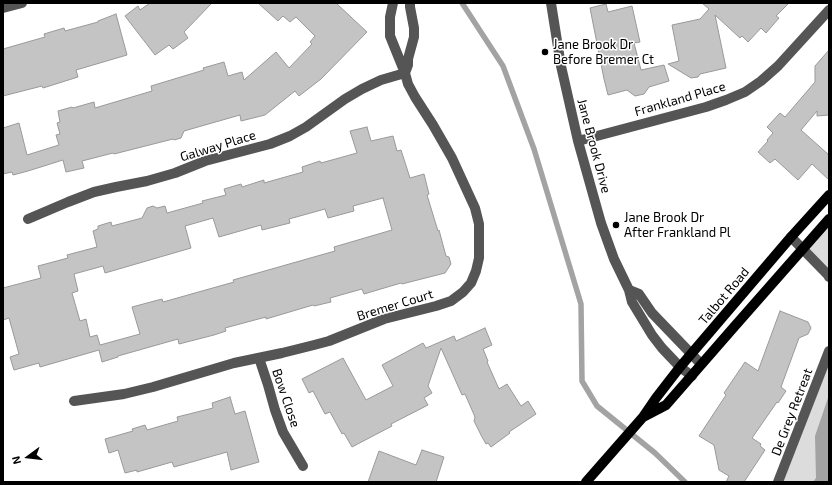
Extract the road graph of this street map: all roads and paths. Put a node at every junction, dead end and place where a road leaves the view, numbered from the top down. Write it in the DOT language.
graph roads {
  1 [pos="22,3"];
  2 [pos="393,3"];
  3 [pos="410,3"];
  4 [pos="551,3"];
  5 [pos="3,8"];
  6 [pos="829,10"];
  7 [pos="405,73"];
  8 [pos="578,141"];
  9 [pos="829,195"];
  10 [pos="829,219"];
  11 [pos="28,220"];
  12 [pos="791,237"];
  13 [pos="803,249"];
  14 [pos="829,277"];
  15 [pos="629,290"];
  16 [pos="829,351"];
  17 [pos="692,355"];
  18 [pos="259,358"];
  19 [pos="702,364"];
  20 [pos="680,367"];
  21 [pos="692,376"];
  22 [pos="74,401"];
  23 [pos="643,417"];
  24 [pos="303,466"];
  25 [pos="586,482"];
  26 [pos="778,482"];
  1 -- 5 [label="street"];
  2 -- 7 [label="street, Bremer Court"];
  3 -- 7 [label="street"];
  4 -- 8 [label="street, Jane Brook Drive"];
  6 -- 8 [label="street, Frankland Place"];
  7 -- 11 [label="street, Galway Place"];
  7 -- 18 [label="street, Bremer Court"];
  8 -- 15 [label="street, Jane Brook Drive"];
  9 -- 12 [label="main road, Talbot Road"];
  10 -- 13 [label="main road, Talbot Road"];
  12 -- 13 [label="street"];
  12 -- 17 [label="main road, Talbot Road"];
  13 -- 14 [label="street"];
  13 -- 19 [label="main road, Talbot Road"];
  15 -- 17 [label="street, Jane Brook Drive"];
  15 -- 20 [label="street, Jane Brook Drive"];
  16 -- 26 [label="street, De Grey Retreat"];
  17 -- 19 [label="street, Jane Brook Drive"];
  17 -- 20 [label="main road, Talbot Road"];
  18 -- 22 [label="street, Bremer Court"];
  18 -- 24 [label="street, Bow Close"];
  19 -- 21 [label="main road, Talbot Road"];
  20 -- 21 [label="street, Jane Brook Drive"];
  20 -- 23 [label="main road, Talbot Road"];
  21 -- 23 [label="main road, Talbot Road"];
  23 -- 25 [label="main road, Talbot Road"];
}
